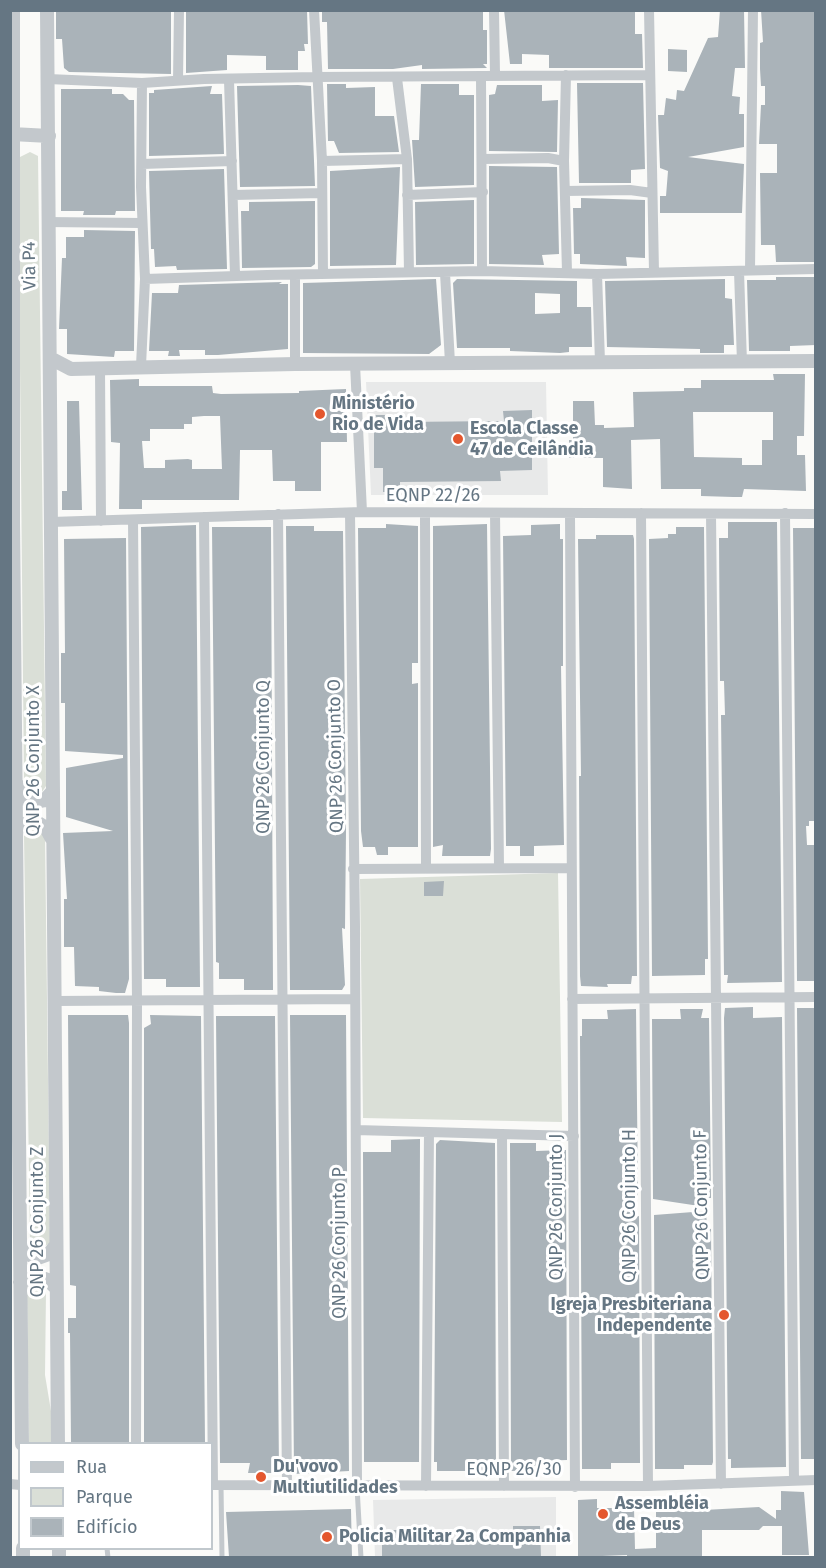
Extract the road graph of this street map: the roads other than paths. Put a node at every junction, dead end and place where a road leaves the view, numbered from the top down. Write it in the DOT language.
graph roads {
  1 [pos="13,10"];
  2 [pos="46,10"];
  3 [pos="179,10"];
  4 [pos="314,10"];
  5 [pos="495,10"];
  6 [pos="649,10"];
  7 [pos="753,10"];
  8 [pos="495,75"];
  9 [pos="566,75"];
  10 [pos="650,75"];
  11 [pos="316,76"];
  12 [pos="481,76"];
  13 [pos="397,78"];
  14 [pos="48,79"];
  15 [pos="178,80"];
  16 [pos="229,80"];
  17 [pos="142,83"];
  18 [pos="11,115"];
  19 [pos="11,134"];
  20 [pos="49,136"];
  21 [pos="407,159"];
  22 [pos="483,159"];
  23 [pos="232,161"];
  24 [pos="322,161"];
  25 [pos="564,161"];
  26 [pos="141,164"];
  27 [pos="566,191"];
  28 [pos="483,192"];
  29 [pos="322,193"];
  30 [pos="652,193"];
  31 [pos="233,195"];
  32 [pos="407,195"];
  33 [pos="47,222"];
  34 [pos="141,223"];
  35 [pos="816,269"];
  36 [pos="745,270"];
  37 [pos="482,272"];
  38 [pos="567,272"];
  39 [pos="654,272"];
  40 [pos="408,273"];
  41 [pos="445,273"];
  42 [pos="323,274"];
  43 [pos="597,274"];
  44 [pos="235,275"];
  45 [pos="295,276"];
  46 [pos="145,279"];
  47 [pos="12,327"];
  48 [pos="50,358"];
  49 [pos="816,361"];
  50 [pos="600,362"];
  51 [pos="450,363"];
  52 [pos="742,363"];
  53 [pos="295,364"];
  54 [pos="355,364"];
  55 [pos="141,366"];
  56 [pos="100,368"];
  57 [pos="12,369"];
  58 [pos="71,369"];
  59 [pos="51,384"];
  60 [pos="362,512"];
  61 [pos="350,513"];
  62 [pos="495,513"];
  63 [pos="570,513"];
  64 [pos="641,513"];
  65 [pos="785,513"];
  66 [pos="278,514"];
  67 [pos="425,514"];
  68 [pos="711,514"];
  69 [pos="816,514"];
  70 [pos="204,517"];
  71 [pos="133,520"];
  72 [pos="12,521"];
  73 [pos="101,521"];
  74 [pos="51,522"];
  75 [pos="17,782"];
  76 [pos="53,791"];
  77 [pos="16,830"];
  78 [pos="52,841"];
  79 [pos="426,867"];
  80 [pos="499,867"];
  81 [pos="571,868"];
  82 [pos="353,870"];
  83 [pos="717,997"];
  84 [pos="790,997"];
  85 [pos="816,997"];
  86 [pos="645,998"];
  87 [pos="14,999"];
  88 [pos="354,999"];
  89 [pos="572,999"];
  90 [pos="210,1000"];
  91 [pos="55,1001"];
  92 [pos="137,1001"];
  93 [pos="281,1001"];
  94 [pos="356,1131"];
  95 [pos="429,1131"];
  96 [pos="502,1134"];
  97 [pos="574,1136"];
  98 [pos="20,1245"];
  99 [pos="56,1245"];
  100 [pos="20,1282"];
  101 [pos="56,1288"];
  102 [pos="22,1442"];
  103 [pos="58,1442"];
  104 [pos="136,1442"];
  105 [pos="794,1480"];
  106 [pos="816,1480"];
  107 [pos="722,1484"];
  108 [pos="215,1485"];
  109 [pos="287,1485"];
  110 [pos="357,1486"];
  111 [pos="426,1486"];
  112 [pos="504,1486"];
  113 [pos="648,1486"];
  114 [pos="575,1487"];
  115 [pos="222,1557"];
  116 [pos="361,1557"];
  1 -- 18 [label="street, Via P4"];
  2 -- 14 [label="street, Via P4"];
  3 -- 15 [label="street"];
  4 -- 11 [label="street"];
  5 -- 8 [label="street"];
  6 -- 10 [label="street"];
  7 -- 36 [label="street"];
  8 -- 9 [label="street"];
  8 -- 12 [label="street"];
  9 -- 10 [label="street"];
  9 -- 25 [label="street"];
  10 -- 30 [label="street"];
  11 -- 13 [label="street"];
  11 -- 16 [label="street"];
  11 -- 24 [label="street"];
  12 -- 13 [label="street"];
  12 -- 22 [label="street"];
  13 -- 21 [label="street"];
  14 -- 17 [label="street"];
  14 -- 20 [label="street, Via P4"];
  15 -- 16 [label="street"];
  15 -- 17 [label="street"];
  16 -- 23 [label="street"];
  17 -- 26 [label="street"];
  18 -- 19 [label="street, Via P4"];
  19 -- 20 [label="street"];
  19 -- 47 [label="street, Via P4"];
  20 -- 33 [label="street, Via P4"];
  21 -- 24 [label="street"];
  21 -- 32 [label="street"];
  22 -- 25 [label="street"];
  22 -- 28 [label="street"];
  23 -- 26 [label="street"];
  23 -- 31 [label="street"];
  24 -- 29 [label="street"];
  25 -- 27 [label="street"];
  26 -- 34 [label="street"];
  27 -- 30 [label="street"];
  27 -- 38 [label="street"];
  28 -- 32 [label="street"];
  28 -- 37 [label="street"];
  29 -- 31 [label="street"];
  29 -- 42 [label="street"];
  30 -- 39 [label="street"];
  31 -- 44 [label="street"];
  32 -- 40 [label="street"];
  33 -- 34 [label="street"];
  33 -- 48 [label="street, Via P4"];
  34 -- 46 [label="street"];
  35 -- 36 [label="street"];
  36 -- 39 [label="street"];
  36 -- 52 [label="street"];
  37 -- 38 [label="street"];
  37 -- 41 [label="street"];
  38 -- 43 [label="street"];
  39 -- 43 [label="street"];
  40 -- 41 [label="street"];
  40 -- 42 [label="street"];
  41 -- 51 [label="street"];
  42 -- 45 [label="street"];
  43 -- 50 [label="street"];
  44 -- 45 [label="street"];
  44 -- 46 [label="street"];
  45 -- 53 [label="street"];
  46 -- 55 [label="street"];
  47 -- 57 [label="street, Via P4"];
  48 -- 58 [label="street"];
  48 -- 59 [label="street, Via P4"];
  49 -- 52 [label="street"];
  50 -- 51 [label="street"];
  50 -- 52 [label="street"];
  51 -- 54 [label="street"];
  53 -- 54 [label="street"];
  53 -- 55 [label="street"];
  54 -- 60 [label="street"];
  55 -- 56 [label="street"];
  56 -- 58 [label="street"];
  56 -- 73 [label="street"];
  57 -- 72 [label="street, Via P4"];
  58 -- 59 [label="street"];
  59 -- 74 [label="street, Via P4"];
  60 -- 61 [label="street, EQNP 22/26"];
  60 -- 67 [label="street, EQNP 22/26"];
  61 -- 66 [label="street, EQNP 22/26"];
  61 -- 82 [label="street, QNP 26 Conjunto O"];
  62 -- 63 [label="street, EQNP 22/26"];
  62 -- 67 [label="street, EQNP 22/26"];
  62 -- 80 [label="street"];
  63 -- 64 [label="street, EQNP 22/26"];
  63 -- 81 [label="street, QNP 26 Conjunto J"];
  64 -- 68 [label="street, EQNP 22/26"];
  64 -- 86 [label="street, QNP 26 Conjunto H"];
  65 -- 68 [label="street, EQNP 22/26"];
  65 -- 69 [label="street, EQNP 22/26"];
  65 -- 84 [label="street"];
  66 -- 70 [label="street, EQNP 22/26"];
  66 -- 93 [label="street, QNP 26 Conjunto Q"];
  67 -- 79 [label="street"];
  68 -- 83 [label="street, QNP 26 Conjunto F"];
  70 -- 71 [label="street, EQNP 22/26"];
  70 -- 90 [label="street"];
  71 -- 73 [label="street, EQNP 22/26"];
  71 -- 92 [label="street"];
  72 -- 75 [label="street, Via P4"];
  73 -- 74 [label="street, EQNP 22/26"];
  74 -- 76 [label="street, QNP 26 Conjunto X"];
  75 -- 76 [label="street"];
  75 -- 77 [label="street, Via P4"];
  76 -- 78 [label="street, QNP 26 Conjunto X"];
  77 -- 78 [label="street"];
  77 -- 87 [label="street, Via P4"];
  78 -- 91 [label="street, QNP 26 Conjunto X"];
  79 -- 80 [label="street"];
  79 -- 82 [label="street"];
  80 -- 81 [label="street"];
  81 -- 89 [label="street, QNP 26 Conjunto J"];
  82 -- 88 [label="street, QNP 26 Conjunto O"];
  83 -- 84 [label="street"];
  83 -- 86 [label="street"];
  83 -- 107 [label="street, QNP 26 Conjunto F"];
  84 -- 85 [label="street"];
  84 -- 105 [label="street"];
  86 -- 89 [label="street"];
  86 -- 113 [label="street, QNP 26 Conjunto H"];
  87 -- 98 [label="street, Via P4"];
  88 -- 93 [label="street"];
  88 -- 94 [label="street, QNP 26 Conjunto P"];
  89 -- 97 [label="street, QNP 26 Conjunto J"];
  90 -- 92 [label="street"];
  90 -- 93 [label="street"];
  90 -- 108 [label="street"];
  91 -- 92 [label="street"];
  91 -- 99 [label="street, QNP 26 Conjunto Z"];
  92 -- 104 [label="street"];
  93 -- 109 [label="street, QNP 26 Conjunto Q"];
  94 -- 95 [label="street"];
  94 -- 110 [label="street, QNP 26 Conjunto P"];
  95 -- 96 [label="street"];
  95 -- 111 [label="street"];
  96 -- 97 [label="street"];
  96 -- 112 [label="street"];
  97 -- 114 [label="street, QNP 26 Conjunto J"];
  98 -- 99 [label="street"];
  98 -- 100 [label="street, Via P4"];
  99 -- 101 [label="street, QNP 26 Conjunto Z"];
  100 -- 101 [label="street"];
  100 -- 102 [label="street, Via P4"];
  101 -- 103 [label="street, QNP 26 Conjunto Z"];
  105 -- 106 [label="street, EQNP 26/30"];
  105 -- 107 [label="street, EQNP 26/30"];
  107 -- 113 [label="street, EQNP 26/30"];
  108 -- 109 [label="street, EQNP 26/30"];
  108 -- 115 [label="lane"];
  109 -- 110 [label="street, EQNP 26/30"];
  110 -- 111 [label="street, EQNP 26/30"];
  110 -- 116 [label="lane"];
  111 -- 112 [label="street, EQNP 26/30"];
  112 -- 114 [label="street, EQNP 26/30"];
  113 -- 114 [label="street, EQNP 26/30"];
}
